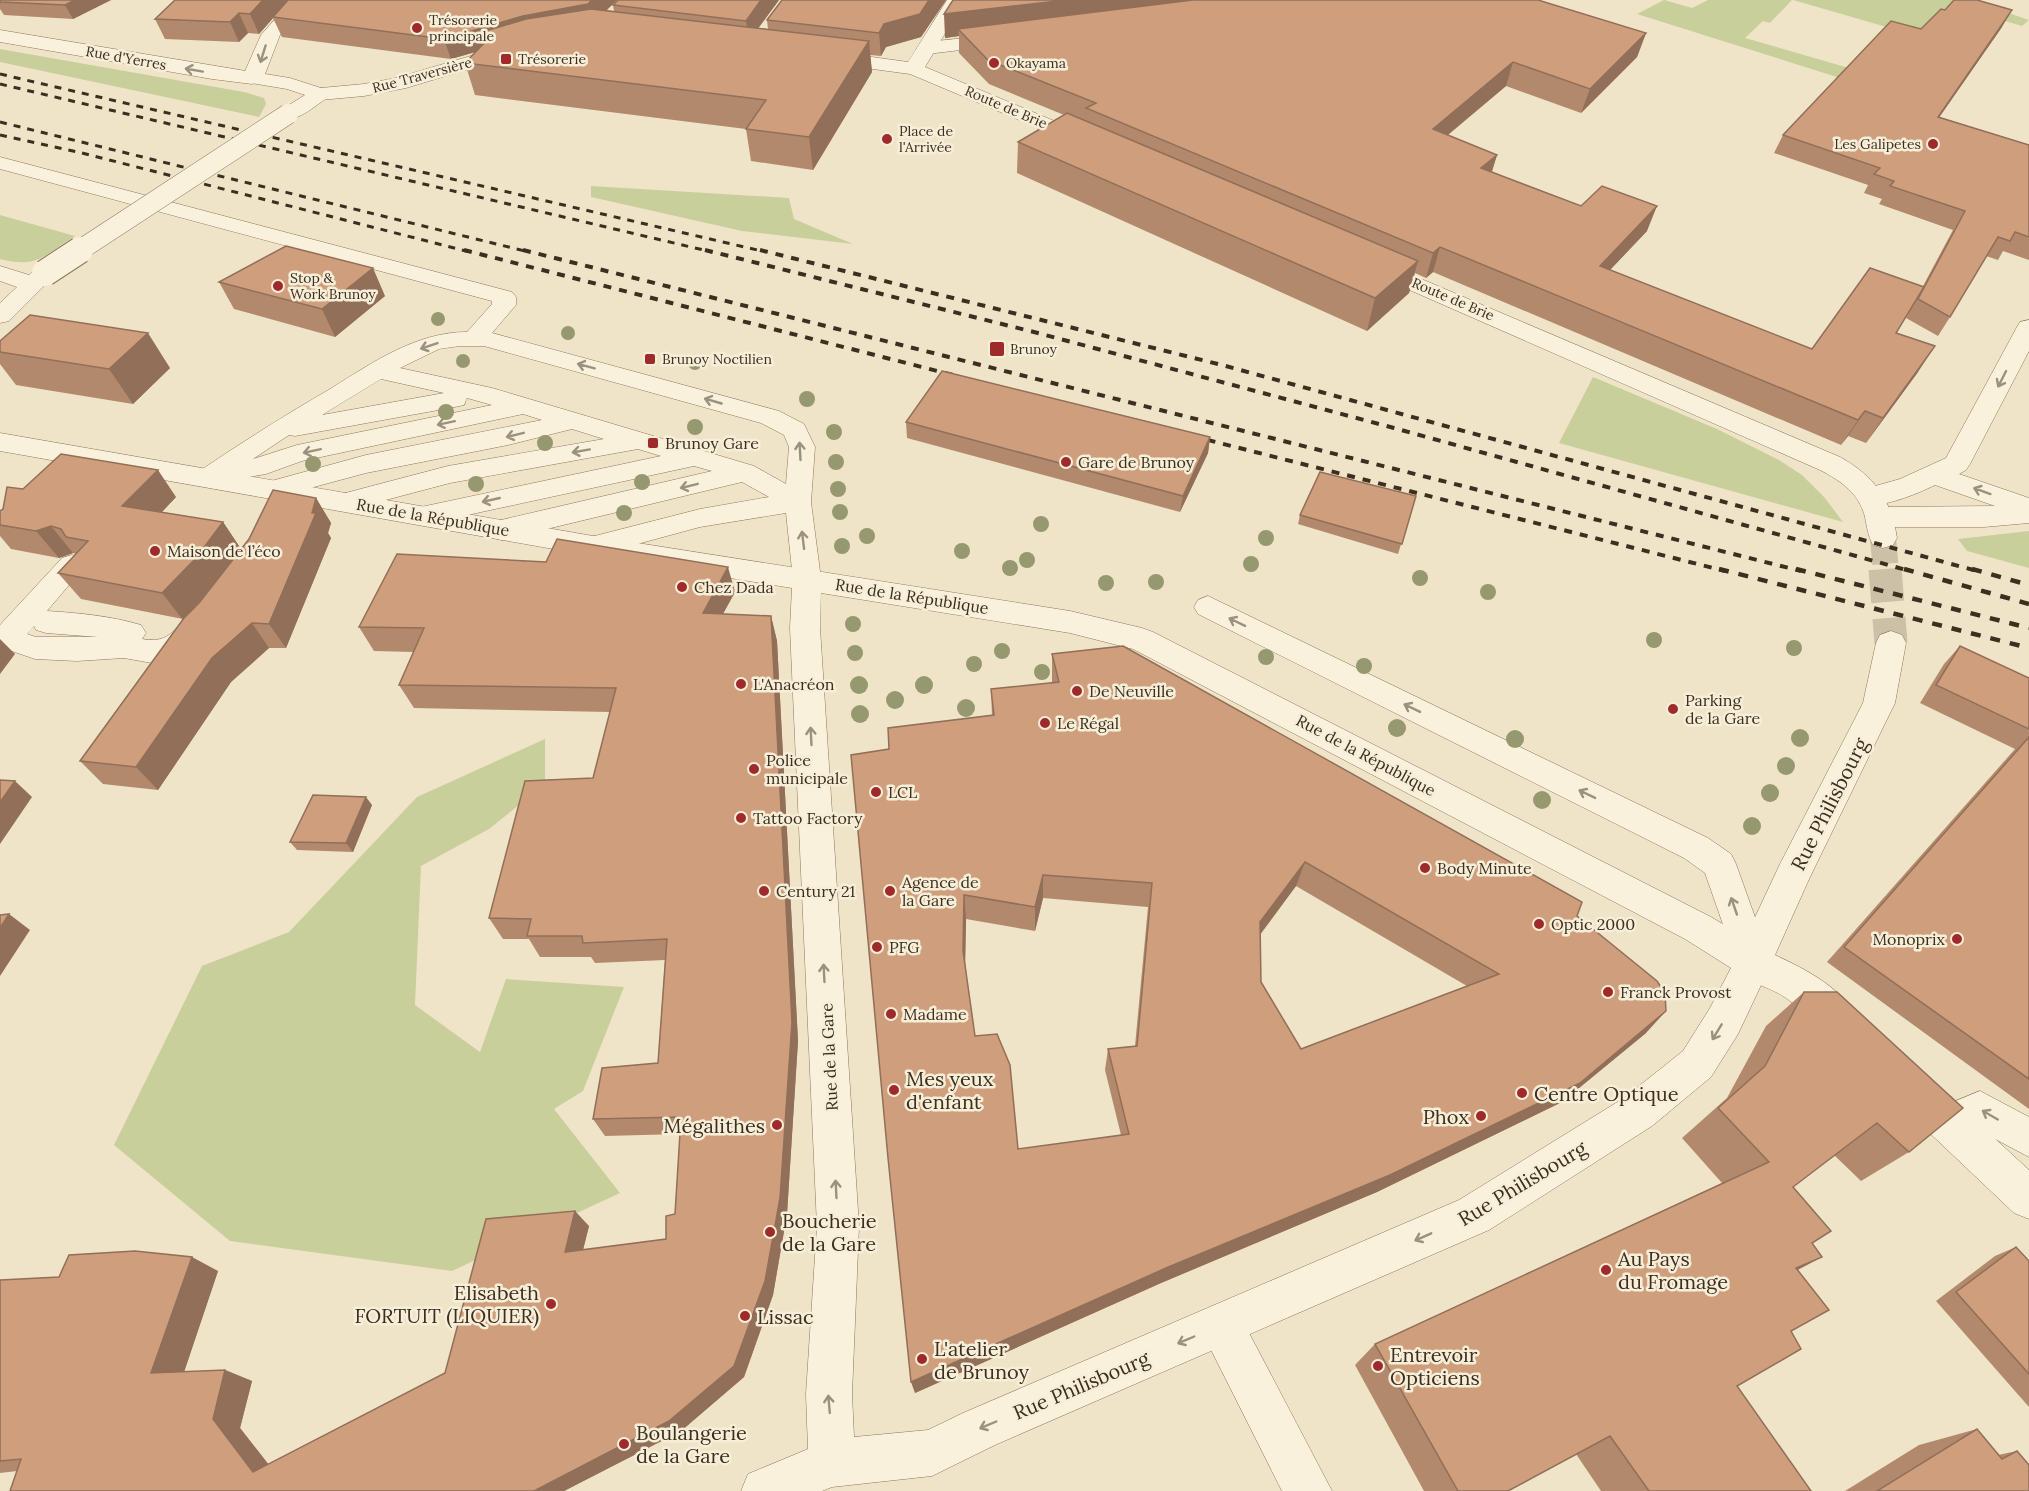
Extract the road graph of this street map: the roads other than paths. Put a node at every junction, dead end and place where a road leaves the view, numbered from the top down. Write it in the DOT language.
graph roads {
  1 [pos="302,0"];
  2 [pos="956,0"];
  3 [pos="0,36"];
  4 [pos="1027,37"];
  5 [pos="524,46"];
  6 [pos="927,48"];
  7 [pos="812,55"];
  8 [pos="914,69"];
  9 [pos="252,78"];
  10 [pos="321,94"];
  11 [pos="1112,153"];
  12 [pos="0,163"];
  13 [pos="1354,257"];
  14 [pos="0,273"];
  15 [pos="39,278"];
  16 [pos="0,316"];
  17 [pos="2029,327"];
  18 [pos="474,339"];
  19 [pos="378,371"];
  20 [pos="483,394"];
  21 [pos="524,406"];
  22 [pos="572,421"];
  23 [pos="275,432"];
  24 [pos="638,441"];
  25 [pos="0,442"];
  26 [pos="693,457"];
  27 [pos="745,472"];
  28 [pos="1935,475"];
  29 [pos="207,478"];
  30 [pos="277,499"];
  31 [pos="344,502"];
  32 [pos="798,502"];
  33 [pos="2029,508"];
  34 [pos="2029,513"];
  35 [pos="422,516"];
  36 [pos="1878,517"];
  37 [pos="501,530"];
  38 [pos="593,546"];
  39 [pos="72,565"];
  40 [pos="807,579"];
  41 [pos="1208,608"];
  42 [pos="213,609"];
  43 [pos="46,622"];
  44 [pos="1891,643"];
  45 [pos="124,647"];
  46 [pos="1754,962"];
  47 [pos="1948,1123"];
  48 [pos="2029,1138"];
  49 [pos="2029,1198"];
  50 [pos="1221,1326"];
  51 [pos="832,1463"];
  52 [pos="765,1491"];
  53 [pos="1308,1491"];
  1 -- 9 [label="street, one-way"];
  2 -- 6 [label="street"];
  9 -- 3 [label="street, Rue d'Yerres, one-way"];
  4 -- 6 [label="street"];
  5 -- 10 [label="street, Rue Traversière"];
  6 -- 8 [label="street"];
  7 -- 8 [label="street"];
  8 -- 11 [label="street, Route de Brie"];
  9 -- 10 [label="street, Rue d'Yerres"];
  10 -- 15 [label="street, bridge"];
  12 -- 18 [label="lane"];
  13 -- 36 [label="street, Route de Brie"];
  14 -- 15 [label="street"];
  15 -- 16 [label="street"];
  17 -- 28 [label="street, one-way"];
  18 -- 19 [label="lane, one-way"];
  32 -- 18 [label="lane, one-way"];
  19 -- 20 [label="lane"];
  19 -- 23 [label="lane"];
  20 -- 21 [label="lane"];
  20 -- 23 [label="lane"];
  21 -- 22 [label="lane"];
  21 -- 29 [label="lane, one-way"];
  22 -- 24 [label="lane"];
  22 -- 30 [label="lane, one-way"];
  23 -- 29 [label="lane"];
  24 -- 26 [label="lane"];
  24 -- 31 [label="lane, one-way"];
  25 -- 29 [label="street, Rue de la République"];
  26 -- 27 [label="lane"];
  26 -- 35 [label="lane, one-way"];
  27 -- 32 [label="lane"];
  27 -- 37 [label="lane, one-way"];
  33 -- 28 [label="street, one-way"];
  28 -- 36 [label="street"];
  29 -- 30 [label="street, Rue de la République"];
  30 -- 31 [label="street, Rue de la République"];
  31 -- 35 [label="street, Rue de la République"];
  32 -- 38 [label="lane"];
  40 -- 32 [label="lane, one-way"];
  34 -- 36 [label="street"];
  35 -- 37 [label="street, Rue de la République"];
  37 -- 38 [label="street, Rue de la République"];
  38 -- 40 [label="street, Rue de la République"];
  39 -- 45 [label="lane"];
  40 -- 46 [label="street, Rue de la République"];
  51 -- 40 [label="street, Rue de la Gare, one-way"];
  46 -- 41 [label="lane, one-way"];
  42 -- 45 [label="lane"];
  43 -- 45 [label="lane"];
  44 -- 46 [label="street, Rue Philisbourg"];
  46 -- 47 [label="street, Rue de la République"];
  46 -- 50 [label="street, Rue Philisbourg, one-way"];
  48 -- 47 [label="lane, one-way"];
  47 -- 49 [label="street, Rue de la République"];
  50 -- 51 [label="street, Rue Philisbourg, one-way"];
  50 -- 53 [label="street"];
  51 -- 52 [label="street"];
}
